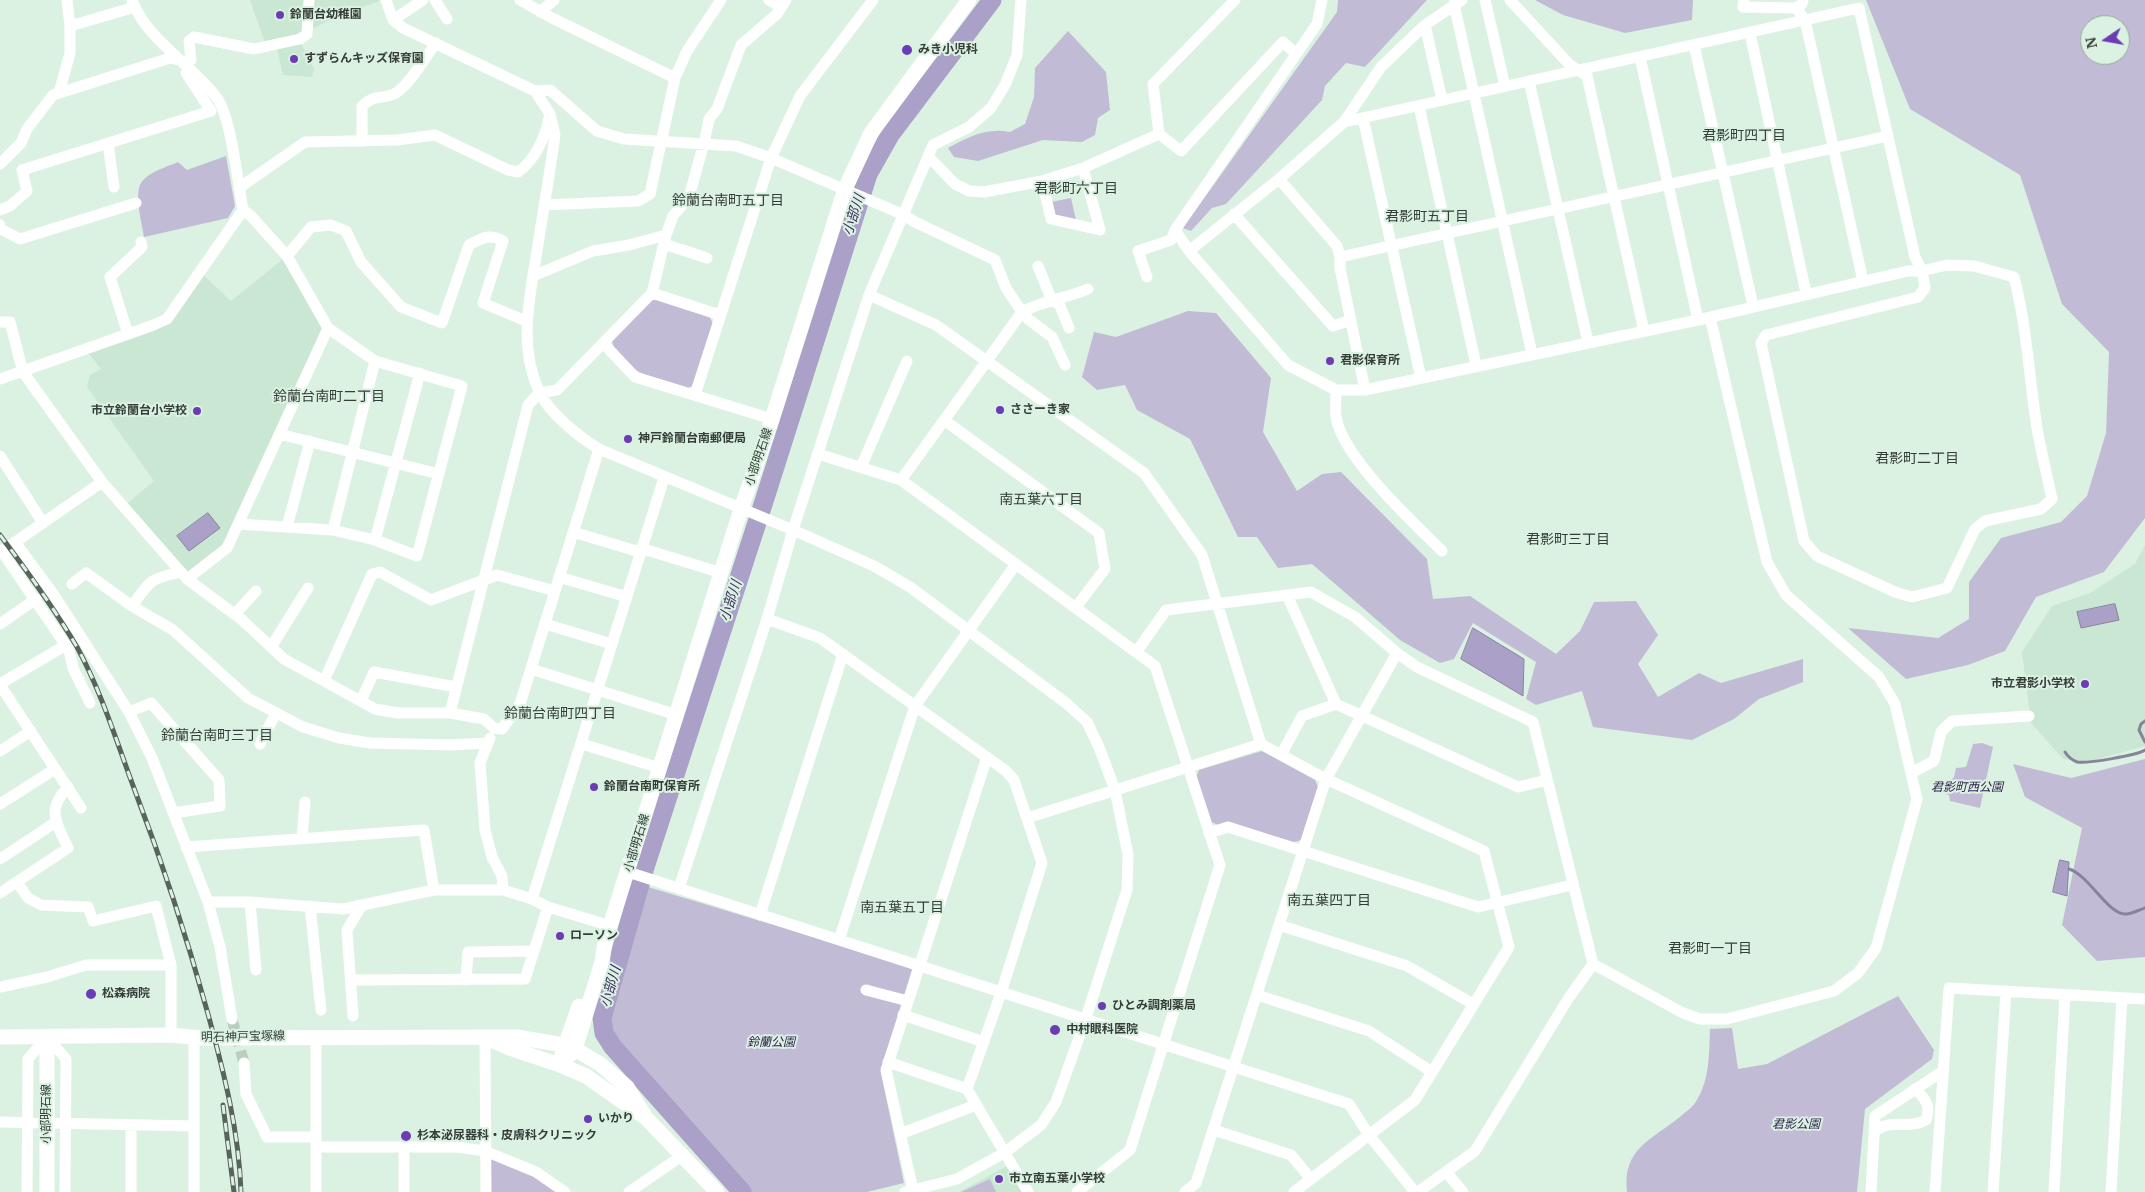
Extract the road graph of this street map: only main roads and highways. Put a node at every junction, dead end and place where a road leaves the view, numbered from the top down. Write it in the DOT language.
graph roads {
  1 [pos="969,0"];
  2 [pos="0,1036"];
  3 [pos="46,1037"];
  4 [pos="485,1038"];
  5 [pos="569,1047"];
  6 [pos="560,1064"];
  7 [pos="646,1118"];
  8 [pos="47,1192"];
  9 [pos="717,1192"];
  1 -- 5 [label="main road, 小部明石線"];
  2 -- 3 [label="main road, 明石神戸宝塚線"];
  3 -- 4 [label="main road, 明石神戸宝塚線"];
  3 -- 8 [label="main road, 小部明石線"];
  4 -- 5 [label="main road, 明石神戸宝塚線"];
  4 -- 6 [label="main road, 明石神戸宝塚線"];
  5 -- 6 [label="main road, 小部明石線"];
  5 -- 7 [label="main road, 明石神戸宝塚線"];
  6 -- 7 [label="main road, 明石神戸宝塚線"];
  7 -- 9 [label="main road, 明石神戸宝塚線"];
}
